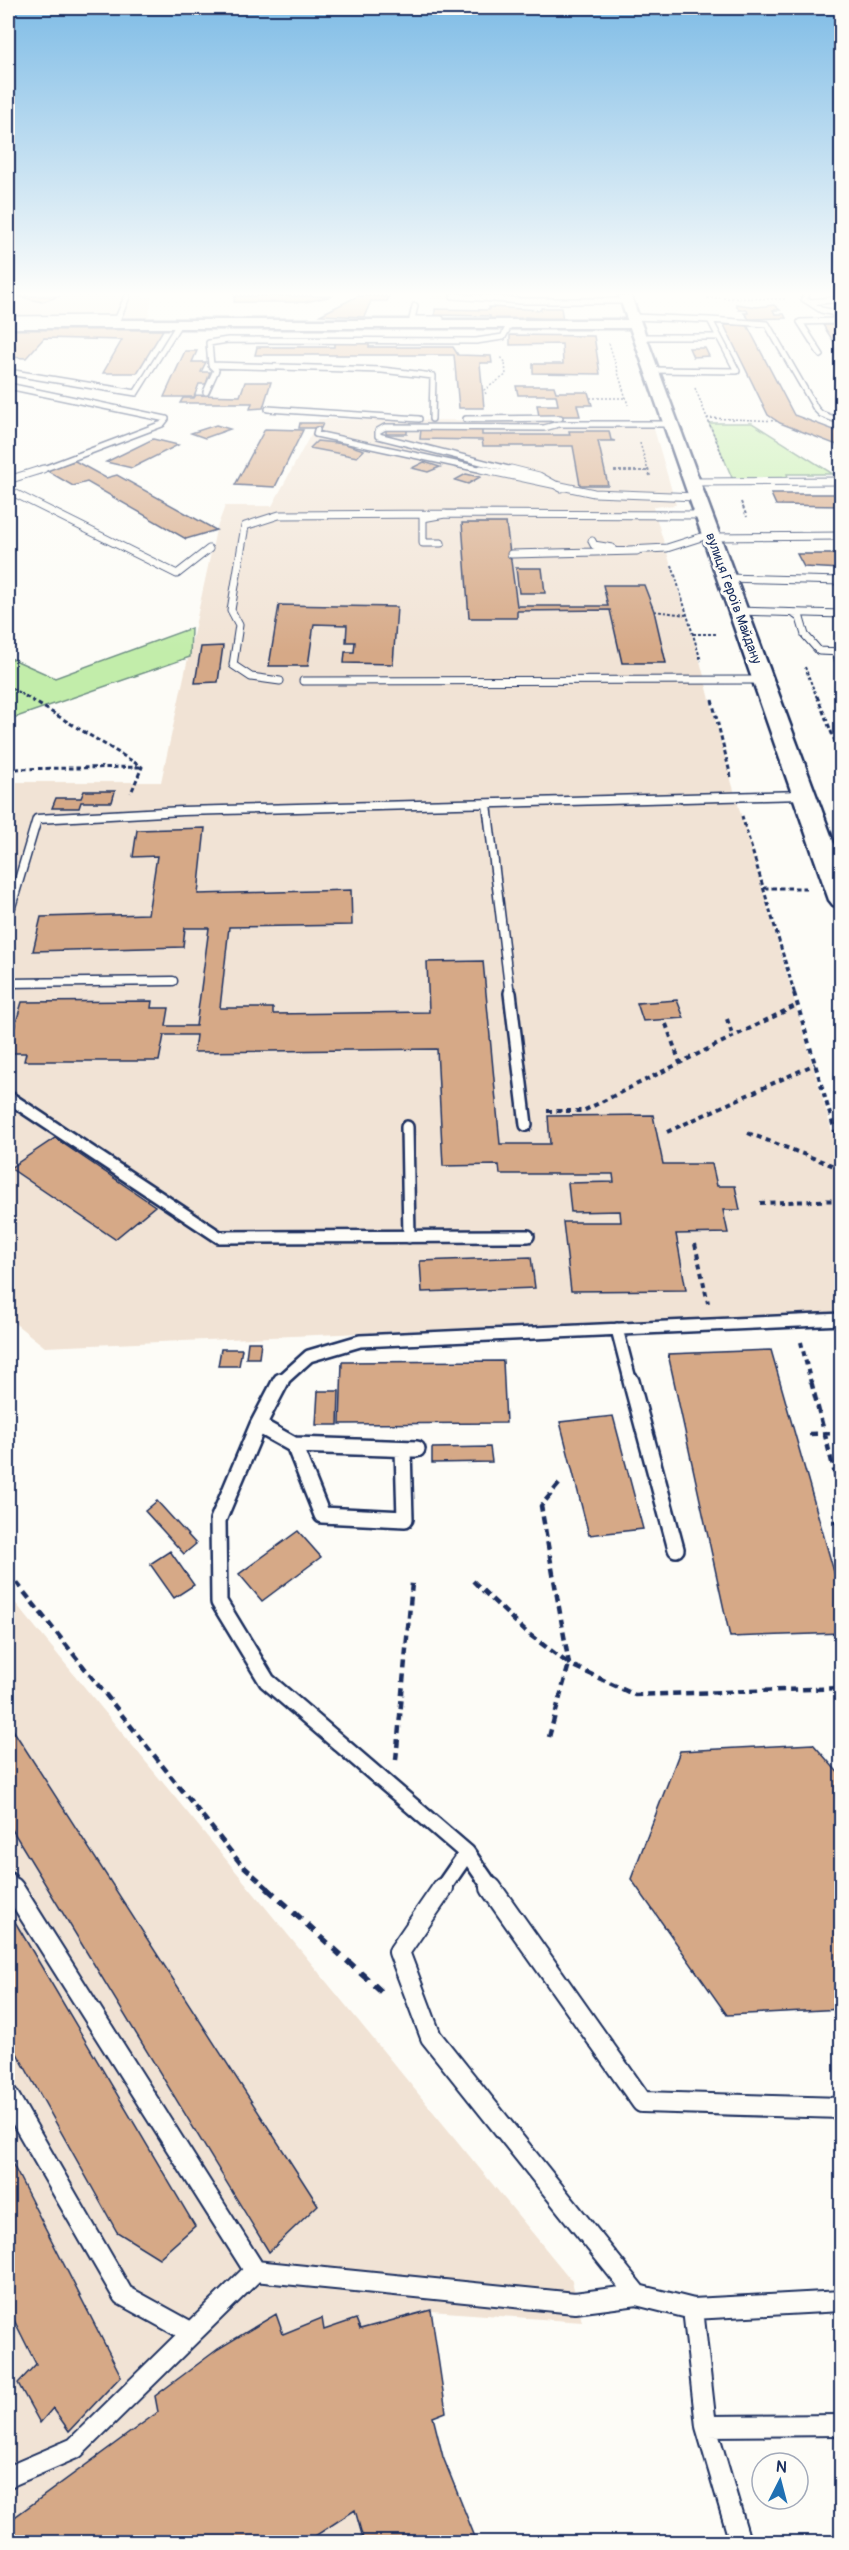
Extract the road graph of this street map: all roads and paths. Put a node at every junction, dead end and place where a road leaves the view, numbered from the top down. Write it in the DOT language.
graph roads {
  1 [pos="147,415"];
  2 [pos="366,415"];
  3 [pos="432,415"];
  4 [pos="632,415"];
  5 [pos="667,415"];
  6 [pos="824,415"];
  7 [pos="707,418"];
  8 [pos="432,419"];
  9 [pos="442,419"];
  10 [pos="463,419"];
  11 [pos="778,421"];
  12 [pos="842,422"];
  13 [pos="618,424"];
  14 [pos="634,424"];
  15 [pos="670,424"];
  16 [pos="317,430"];
  17 [pos="631,471"];
  18 [pos="648,471"];
  19 [pos="8,480"];
  20 [pos="842,481"];
  21 [pos="561,488"];
  22 [pos="8,490"];
  23 [pos="657,496"];
  24 [pos="697,498"];
  25 [pos="445,514"];
  26 [pos="711,535"];
  27 [pos="842,536"];
  28 [pos="592,541"];
  29 [pos="441,543"];
  30 [pos="667,548"];
  31 [pos="209,549"];
  32 [pos="637,552"];
  33 [pos="511,554"];
  34 [pos="727,578"];
  35 [pos="842,581"];
  36 [pos="654,611"];
  37 [pos="738,611"];
  38 [pos="793,613"];
  39 [pos="842,614"];
  40 [pos="686,615"];
  41 [pos="838,652"];
  42 [pos="842,667"];
  43 [pos="764,680"];
  44 [pos="280,681"];
  45 [pos="303,681"];
  46 [pos="707,681"];
  47 [pos="8,685"];
  48 [pos="142,767"];
  49 [pos="8,769"];
  50 [pos="804,795"];
  51 [pos="736,796"];
  52 [pos="487,804"];
  53 [pos="134,814"];
  54 [pos="764,888"];
  55 [pos="839,894"];
  56 [pos="8,917"];
  57 [pos="173,981"];
  58 [pos="8,983"];
  59 [pos="797,1005"];
  60 [pos="727,1019"];
  61 [pos="666,1024"];
  62 [pos="733,1037"];
  63 [pos="680,1063"];
  64 [pos="815,1064"];
  65 [pos="8,1097"];
  66 [pos="524,1111"];
  67 [pos="526,1125"];
  68 [pos="407,1127"];
  69 [pos="667,1132"];
  70 [pos="748,1133"];
  71 [pos="842,1155"];
  72 [pos="842,1169"];
  73 [pos="842,1200"];
  74 [pos="760,1203"];
  75 [pos="528,1236"];
  76 [pos="409,1237"];
  77 [pos="695,1244"];
  78 [pos="842,1319"];
  79 [pos="796,1321"];
  80 [pos="713,1324"];
  81 [pos="617,1329"];
  82 [pos="258,1425"];
  83 [pos="842,1433"];
  84 [pos="809,1434"];
  85 [pos="825,1434"];
  86 [pos="294,1444"];
  87 [pos="842,1476"];
  88 [pos="559,1484"];
  89 [pos="837,1484"];
  90 [pos="842,1501"];
  91 [pos="832,1522"];
  92 [pos="842,1522"];
  93 [pos="676,1549"];
  94 [pos="8,1572"];
  95 [pos="473,1581"];
  96 [pos="412,1584"];
  97 [pos="569,1664"];
  98 [pos="842,1688"];
  99 [pos="549,1737"];
  100 [pos="394,1787"];
  101 [pos="467,1852"];
  102 [pos="8,1880"];
  103 [pos="387,1997"];
  104 [pos="8,2096"];
  105 [pos="842,2108"];
  106 [pos="255,2271"];
  107 [pos="637,2295"];
  108 [pos="842,2301"];
  109 [pos="693,2309"];
  110 [pos="192,2333"];
  111 [pos="842,2425"];
  112 [pos="706,2426"];
  113 [pos="8,2477"];
  114 [pos="740,2542"];
  1 -- 19 [label="lane"];
  2 -- 8 [label="lane"];
  3 -- 8 [label="lane"];
  4 -- 14 [label="path"];
  5 -- 15 [label="main road, вулиця Героїв Майдану"];
  6 -- 12 [label="lane"];
  7 -- 11 [label="path"];
  8 -- 9 [label="lane"];
  10 -- 13 [label="lane"];
  13 -- 14 [label="lane"];
  13 -- 21 [label="lane"];
  14 -- 15 [label="lane"];
  14 -- 18 [label="path"];
  15 -- 24 [label="main road, вулиця Героїв Майдану"];
  16 -- 21 [label="lane"];
  17 -- 18 [label="path"];
  18 -- 23 [label="path"];
  20 -- 24 [label="lane"];
  21 -- 23 [label="lane"];
  22 -- 31 [label="lane"];
  23 -- 24 [label="lane"];
  24 -- 25 [label="lane"];
  24 -- 26 [label="main road, вулиця Героїв Майдану"];
  25 -- 29 [label="lane"];
  25 -- 44 [label="lane"];
  26 -- 27 [label="lane"];
  26 -- 30 [label="lane"];
  26 -- 34 [label="main road, вулиця Героїв Майдану"];
  28 -- 32 [label="lane"];
  30 -- 32 [label="lane"];
  30 -- 40 [label="path"];
  32 -- 33 [label="lane"];
  34 -- 35 [label="lane"];
  34 -- 37 [label="main road, вулиця Героїв Майдану"];
  36 -- 40 [label="path"];
  37 -- 38 [label="lane"];
  37 -- 43 [label="main road, вулиця Героїв Майдану"];
  38 -- 39 [label="lane"];
  38 -- 41 [label="lane"];
  40 -- 46 [label="path"];
  41 -- 42 [label="lane"];
  43 -- 46 [label="lane"];
  43 -- 50 [label="main road, вулиця Героїв Майдану"];
  45 -- 46 [label="lane"];
  46 -- 51 [label="path"];
  47 -- 48 [label="path"];
  48 -- 49 [label="path"];
  48 -- 53 [label="path"];
  50 -- 51 [label="lane"];
  50 -- 55 [label="main road, вулиця Героїв Майдану"];
  51 -- 52 [label="lane"];
  51 -- 54 [label="path"];
  52 -- 53 [label="lane"];
  52 -- 66 [label="lane"];
  53 -- 56 [label="lane"];
  54 -- 55 [label="path"];
  54 -- 59 [label="path"];
  57 -- 58 [label="lane"];
  59 -- 62 [label="path"];
  59 -- 64 [label="path"];
  60 -- 62 [label="path"];
  61 -- 63 [label="path"];
  62 -- 63 [label="path"];
  63 -- 66 [label="path"];
  64 -- 69 [label="path"];
  64 -- 71 [label="path"];
  65 -- 76 [label="lane"];
  66 -- 67 [label="lane"];
  68 -- 76 [label="lane"];
  70 -- 72 [label="path"];
  73 -- 74 [label="path"];
  75 -- 76 [label="lane"];
  77 -- 80 [label="path"];
  78 -- 79 [label="lane"];
  79 -- 80 [label="lane"];
  79 -- 85 [label="path"];
  80 -- 81 [label="lane"];
  81 -- 82 [label="lane"];
  81 -- 93 [label="lane"];
  82 -- 86 [label="lane"];
  82 -- 100 [label="lane"];
  83 -- 85 [label="path"];
  84 -- 85 [label="path"];
  85 -- 89 [label="path"];
  86 -- 86 [label="lane"];
  87 -- 89 [label="path"];
  88 -- 97 [label="path"];
  89 -- 90 [label="path"];
  91 -- 92 [label="path"];
  94 -- 103 [label="path"];
  95 -- 97 [label="path"];
  96 -- 100 [label="path"];
  97 -- 98 [label="path"];
  97 -- 99 [label="path"];
  100 -- 101 [label="lane"];
  101 -- 105 [label="lane"];
  101 -- 107 [label="lane"];
  102 -- 106 [label="lane"];
  104 -- 110 [label="lane"];
  106 -- 107 [label="lane"];
  106 -- 110 [label="lane"];
  107 -- 109 [label="lane"];
  108 -- 109 [label="lane"];
  109 -- 112 [label="lane"];
  110 -- 113 [label="lane"];
  111 -- 112 [label="lane"];
  112 -- 114 [label="lane"];
}
